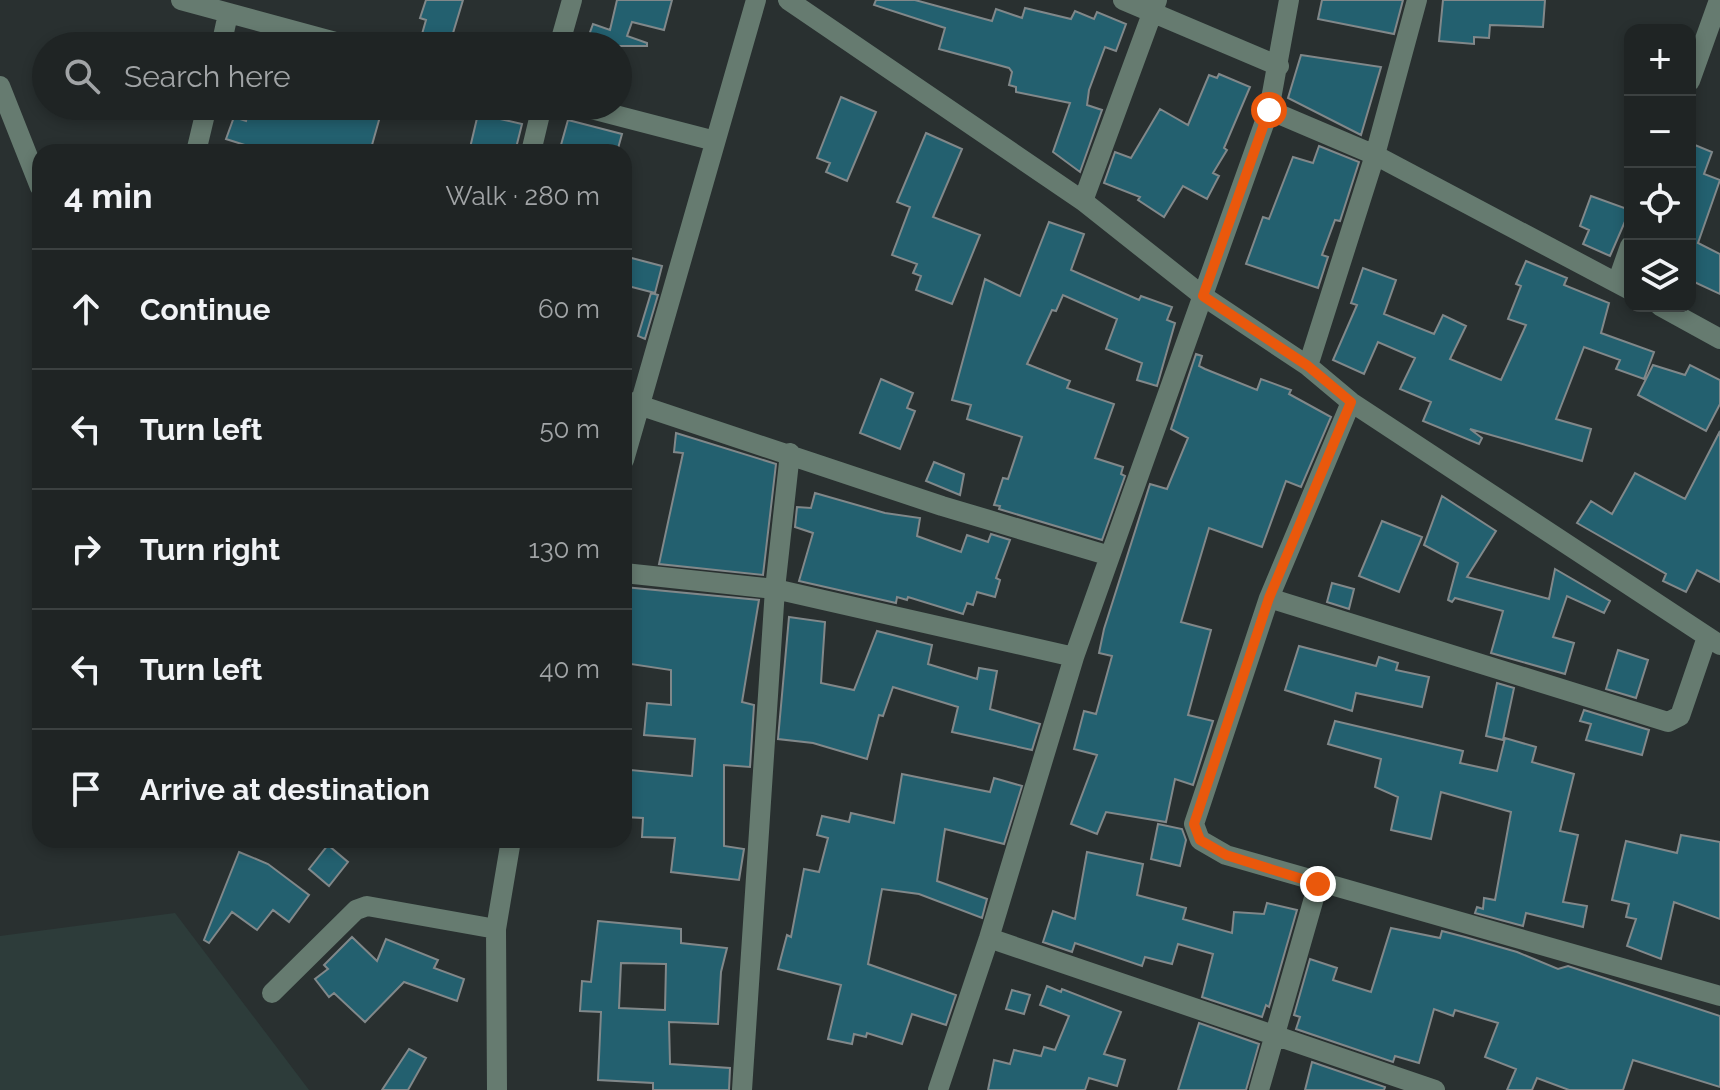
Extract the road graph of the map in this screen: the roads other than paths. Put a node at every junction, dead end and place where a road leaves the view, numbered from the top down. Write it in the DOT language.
graph roads {
  1 [pos="181,0"];
  2 [pos="572,0"];
  3 [pos="756,0"];
  4 [pos="788,0"];
  5 [pos="1123,0"];
  6 [pos="1289,0"];
  7 [pos="1417,0"];
  8 [pos="1719,0"];
  9 [pos="1156,7"];
  10 [pos="228,14"];
  11 [pos="224,32"];
  12 [pos="297,32"];
  13 [pos="563,32"];
  14 [pos="1696,64"];
  15 [pos="1279,66"];
  16 [pos="0,86"];
  17 [pos="1269,110"];
  18 [pos="632,119"];
  19 [pos="204,120"];
  20 [pos="539,120"];
  21 [pos="715,141"];
  22 [pos="198,144"];
  23 [pos="533,144"];
  24 [pos="1375,155"];
  25 [pos="32,167"];
  26 [pos="1083,201"];
  27 [pos="1623,286"];
  28 [pos="1203,296"];
  29 [pos="1671,312"];
  30 [pos="1720,339"];
  31 [pos="1308,366"];
  32 [pos="632,402"];
  33 [pos="1351,402"];
  34 [pos="790,453"];
  35 [pos="1110,556"];
  36 [pos="632,574"];
  37 [pos="775,589"];
  38 [pos="1269,598"];
  39 [pos="1714,641"];
  40 [pos="1074,657"];
  41 [pos="510,848"];
  42 [pos="1318,884"];
  43 [pos="496,929"];
  44 [pos="989,938"];
  45 [pos="272,993"];
  46 [pos="1720,996"];
  47 [pos="1274,1037"];
  48 [pos="497,1090"];
  49 [pos="742,1090"];
  50 [pos="938,1090"];
  51 [pos="1259,1090"];
  52 [pos="1435,1090"];
  1 -- 10 [label="street"];
  2 -- 13 [label="street"];
  3 -- 21 [label="street"];
  4 -- 26 [label="street"];
  5 -- 9 [label="street"];
  6 -- 15 [label="street"];
  7 -- 24 [label="street"];
  8 -- 14 [label="street"];
  9 -- 15 [label="street"];
  9 -- 26 [label="street"];
  10 -- 11 [label="street"];
  10 -- 12 [label="street"];
  15 -- 17 [label="street"];
  16 -- 25 [label="street"];
  17 -- 24 [label="street"];
  17 -- 28 [label="street"];
  18 -- 21 [label="street"];
  19 -- 22 [label="street"];
  20 -- 23 [label="street"];
  21 -- 32 [label="street"];
  24 -- 27 [label="street"];
  24 -- 31 [label="street"];
  26 -- 28 [label="street"];
  28 -- 31 [label="street"];
  28 -- 35 [label="street"];
  29 -- 30 [label="street"];
  31 -- 33 [label="street"];
  32 -- 34 [label="street"];
  33 -- 38 [label="street"];
  33 -- 39 [label="street"];
  34 -- 35 [label="street"];
  34 -- 37 [label="street"];
  35 -- 40 [label="street"];
  36 -- 37 [label="street"];
  37 -- 40 [label="street"];
  37 -- 49 [label="street"];
  38 -- 39 [label="street"];
  38 -- 42 [label="street"];
  40 -- 44 [label="street"];
  41 -- 43 [label="street"];
  42 -- 46 [label="street"];
  42 -- 47 [label="street"];
  43 -- 45 [label="street"];
  43 -- 48 [label="street"];
  44 -- 47 [label="street"];
  44 -- 50 [label="street"];
  47 -- 51 [label="street"];
  47 -- 52 [label="street"];
}
